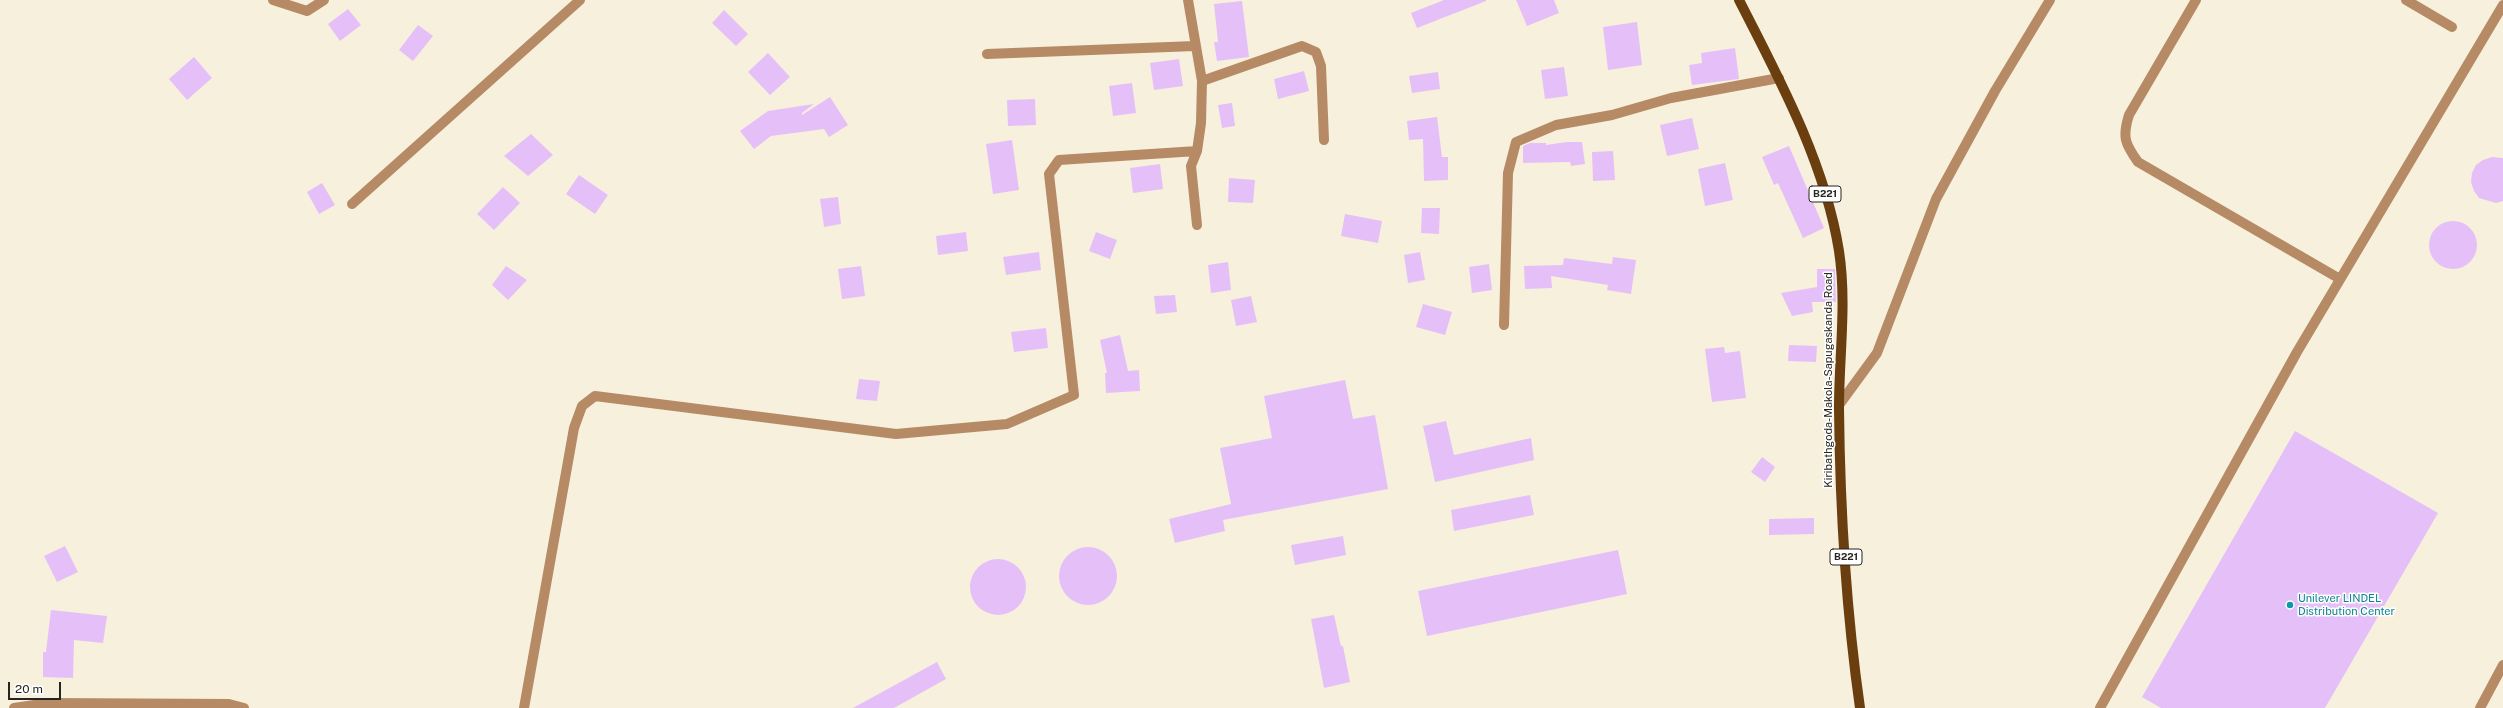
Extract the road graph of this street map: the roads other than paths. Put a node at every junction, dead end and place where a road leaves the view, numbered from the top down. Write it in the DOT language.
graph roads {
  1 [pos="273,0"];
  2 [pos="324,0"];
  3 [pos="580,0"];
  4 [pos="1188,0"];
  5 [pos="1738,0"];
  6 [pos="2050,0"];
  7 [pos="2196,0"];
  8 [pos="2406,0"];
  9 [pos="2503,5"];
  10 [pos="2452,27"];
  11 [pos="1195,46"];
  12 [pos="987,54"];
  13 [pos="1779,78"];
  14 [pos="1202,81"];
  15 [pos="1324,140"];
  16 [pos="1197,151"];
  17 [pos="352,204"];
  18 [pos="1197,225"];
  19 [pos="2340,279"];
  20 [pos="1504,325"];
  21 [pos="1839,405"];
  22 [pos="2503,665"];
  23 [pos="14,708"];
  24 [pos="244,708"];
  25 [pos="524,708"];
  26 [pos="1860,708"];
  27 [pos="2100,708"];
  28 [pos="2480,708"];
  1 -- 2 [label="street"];
  3 -- 17 [label="street"];
  4 -- 11 [label="street"];
  5 -- 13 [label="main road, Kiribathgoda-Makola-Sapugaskanda Road / B221"];
  6 -- 21 [label="street"];
  7 -- 19 [label="street"];
  8 -- 10 [label="street"];
  9 -- 19 [label="street"];
  11 -- 12 [label="street"];
  11 -- 14 [label="street"];
  13 -- 20 [label="street"];
  13 -- 21 [label="main road, Kiribathgoda-Makola-Sapugaskanda Road / B221"];
  14 -- 15 [label="street"];
  14 -- 16 [label="street"];
  16 -- 18 [label="street"];
  16 -- 25 [label="street"];
  19 -- 27 [label="street"];
  21 -- 26 [label="main road, Kiribathgoda-Makola-Sapugaskanda Road / B221"];
  22 -- 28 [label="street"];
  23 -- 24 [label="street"];
}
